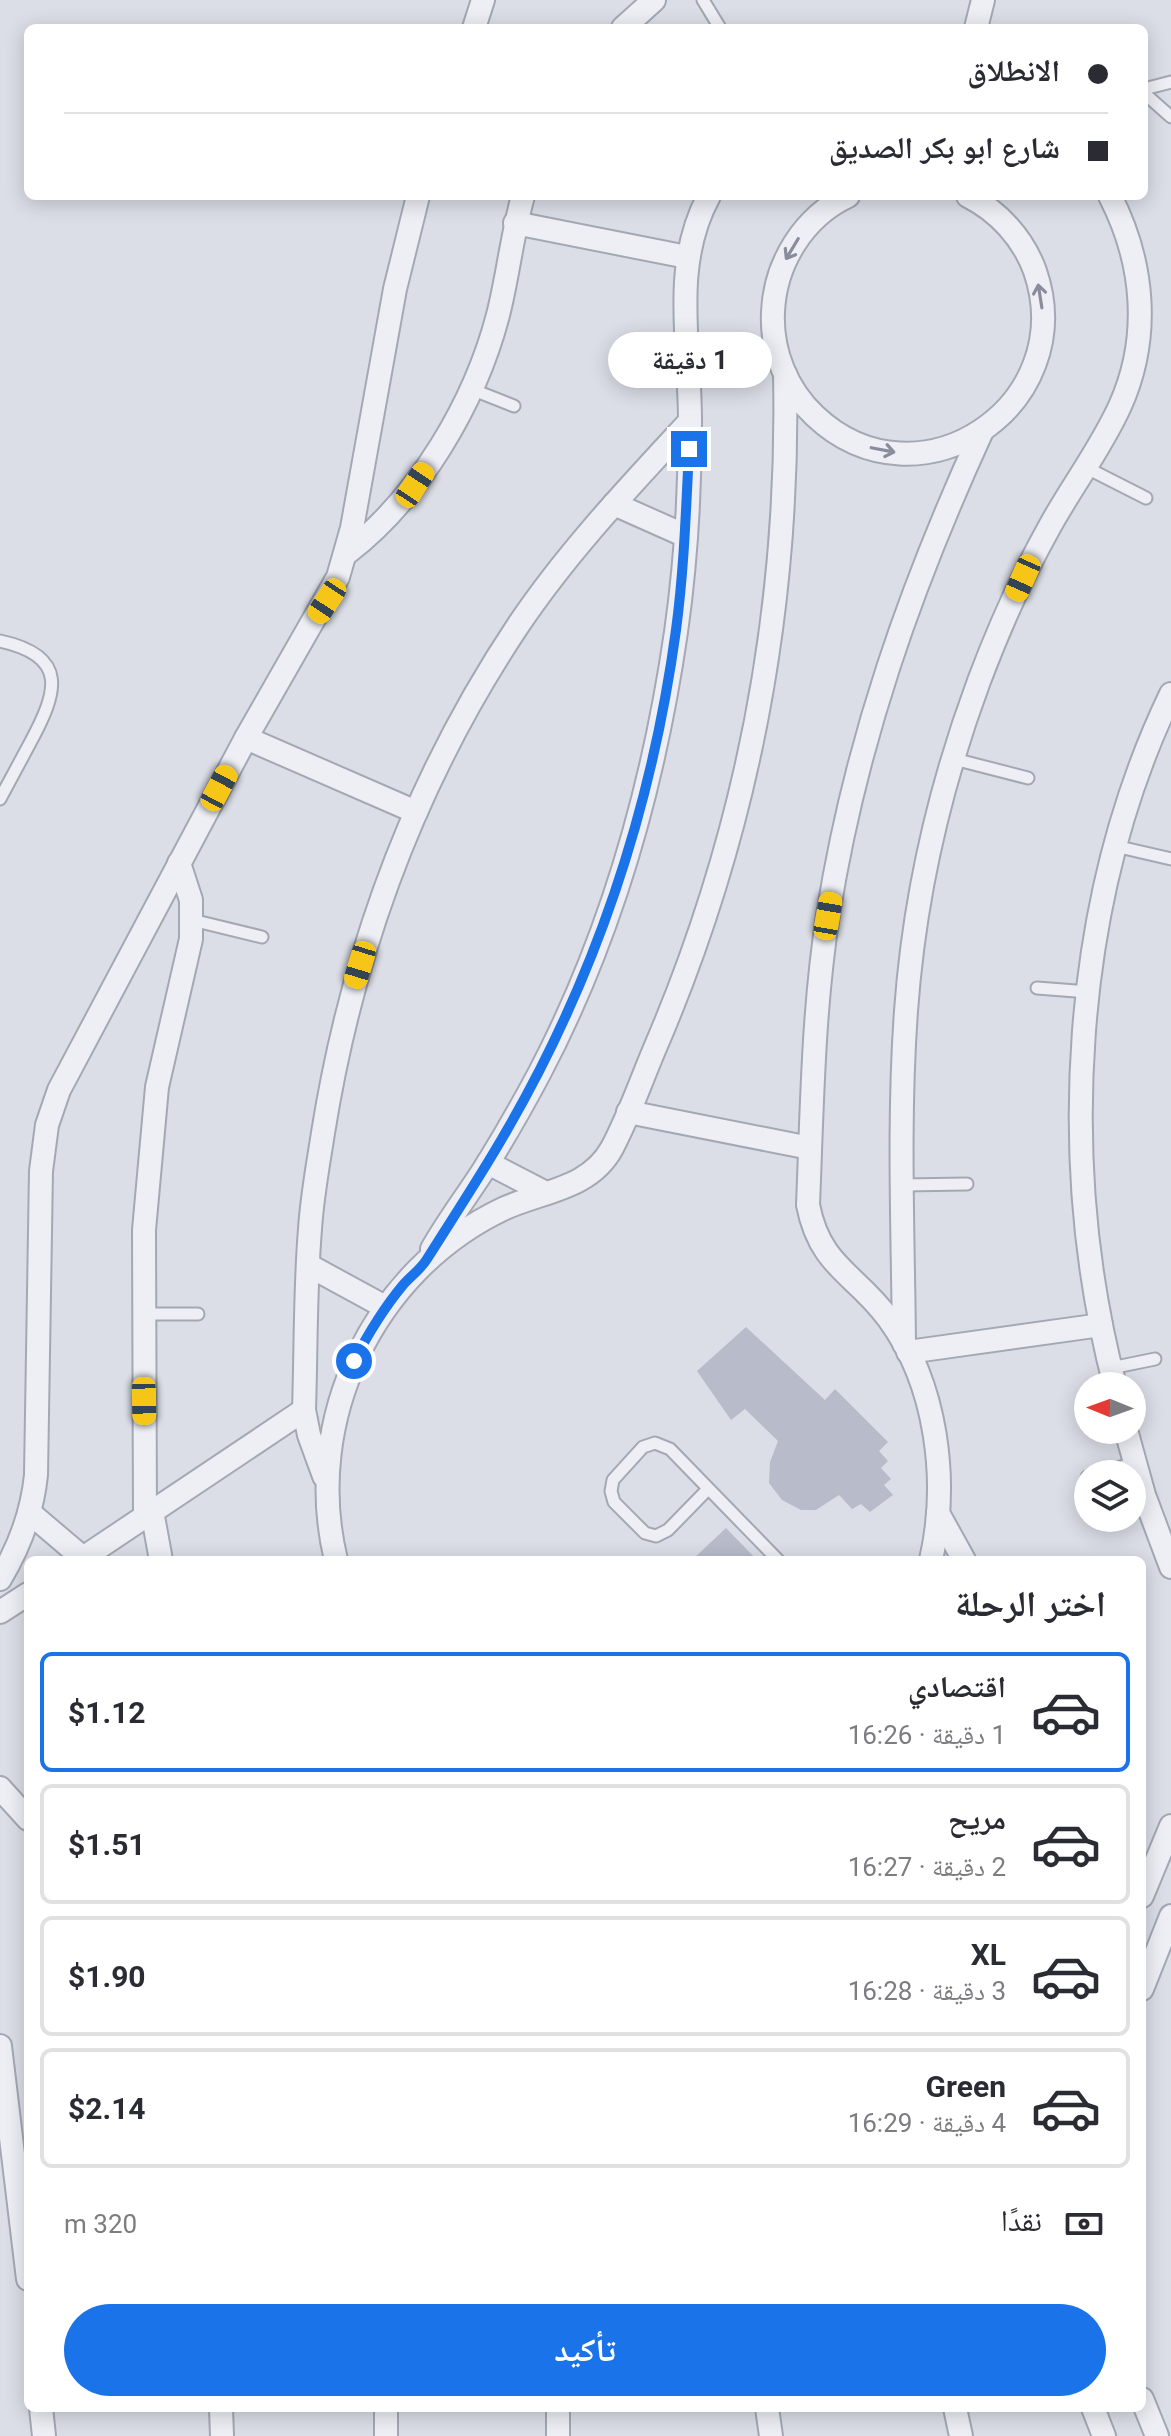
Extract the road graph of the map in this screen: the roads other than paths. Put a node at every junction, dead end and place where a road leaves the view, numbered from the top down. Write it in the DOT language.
graph roads {
  1 [pos="483,0"];
  2 [pos="654,0"];
  3 [pos="703,0"];
  4 [pos="983,0"];
  5 [pos="475,24"];
  6 [pos="627,24"];
  7 [pos="718,24"];
  8 [pos="977,24"];
  9 [pos="1171,82"];
  10 [pos="1148,90"];
  11 [pos="1148,95"];
  12 [pos="1171,117"];
  13 [pos="417,200"];
  14 [pos="522,200"];
  15 [pos="707,200"];
  16 [pos="842,200"];
  17 [pos="974,200"];
  18 [pos="1112,200"];
  19 [pos="515,223"];
  20 [pos="687,257"];
  21 [pos="785,374"];
  22 [pos="471,389"];
  23 [pos="514,406"];
  24 [pos="690,421"];
  25 [pos="982,431"];
  26 [pos="1084,467"];
  27 [pos="1146,498"];
  28 [pos="614,504"];
  29 [pos="686,536"];
  30 [pos="347,553"];
  31 [pos="0,641"];
  32 [pos="1171,694"];
  33 [pos="246,738"];
  34 [pos="954,759"];
  35 [pos="1028,778"];
  36 [pos="0,799"];
  37 [pos="416,812"];
  38 [pos="1115,846"];
  39 [pos="1171,859"];
  40 [pos="179,863"];
  41 [pos="192,920"];
  42 [pos="262,937"];
  43 [pos="1037,988"];
  44 [pos="1089,992"];
  45 [pos="628,1112"];
  46 [pos="810,1148"];
  47 [pos="488,1163"];
  48 [pos="967,1184"];
  49 [pos="903,1185"];
  50 [pos="546,1193"];
  51 [pos="426,1261"];
  52 [pos="308,1265"];
  53 [pos="385,1307"];
  54 [pos="143,1314"];
  55 [pos="198,1314"];
  56 [pos="1101,1325"];
  57 [pos="906,1348"];
  58 [pos="1155,1359"];
  59 [pos="1111,1372"];
  60 [pos="1124,1372"];
  61 [pos="304,1410"];
  62 [pos="327,1482"];
  63 [pos="708,1489"];
  64 [pos="1146,1497"];
  65 [pos="30,1513"];
  66 [pos="938,1513"];
  67 [pos="148,1514"];
  68 [pos="78,1556"];
  69 [pos="85,1556"];
  70 [pos="160,1556"];
  71 [pos="335,1556"];
  72 [pos="774,1556"];
  73 [pos="932,1556"];
  74 [pos="962,1556"];
  75 [pos="1171,1567"];
  76 [pos="0,1579"];
  77 [pos="24,1597"];
  78 [pos="0,1612"];
  79 [pos="0,1788"];
  80 [pos="24,1815"];
  81 [pos="1171,1826"];
  82 [pos="1146,1881"];
  83 [pos="1171,1916"];
  84 [pos="1146,1979"];
  85 [pos="0,2046"];
  86 [pos="24,2246"];
  87 [pos="1146,2409"];
  88 [pos="41,2412"];
  89 [pos="221,2412"];
  90 [pos="386,2412"];
  91 [pos="558,2412"];
  92 [pos="768,2412"];
  93 [pos="956,2412"];
  94 [pos="1095,2412"];
  95 [pos="44,2436"];
  96 [pos="222,2436"];
  97 [pos="386,2436"];
  98 [pos="558,2436"];
  99 [pos="771,2436"];
  100 [pos="961,2436"];
  101 [pos="1104,2436"];
  102 [pos="1157,2436"];
  1 -- 5 [label="street"];
  2 -- 6 [label="street"];
  3 -- 7 [label="lane"];
  4 -- 8 [label="street"];
  9 -- 10 [label="lane"];
  11 -- 12 [label="lane"];
  13 -- 30 [label="street"];
  14 -- 19 [label="street"];
  15 -- 20 [label="street"];
  16 -- 21 [label="street, one-way"];
  25 -- 17 [label="street, one-way"];
  18 -- 26 [label="street"];
  19 -- 20 [label="street"];
  19 -- 22 [label="street"];
  20 -- 24 [label="street"];
  21 -- 25 [label="street, one-way"];
  21 -- 45 [label="street"];
  22 -- 23 [label="lane"];
  22 -- 30 [label="street"];
  24 -- 28 [label="street"];
  24 -- 29 [label="street"];
  25 -- 46 [label="street"];
  26 -- 27 [label="lane"];
  26 -- 34 [label="street"];
  28 -- 29 [label="street"];
  28 -- 37 [label="street"];
  29 -- 47 [label="street"];
  30 -- 33 [label="street"];
  31 -- 36 [label="lane"];
  32 -- 38 [label="street"];
  33 -- 37 [label="street"];
  33 -- 40 [label="street"];
  34 -- 35 [label="lane"];
  34 -- 49 [label="street"];
  37 -- 52 [label="street"];
  38 -- 39 [label="lane"];
  38 -- 44 [label="street"];
  40 -- 41 [label="street"];
  40 -- 65 [label="street"];
  41 -- 42 [label="lane"];
  41 -- 54 [label="street"];
  43 -- 44 [label="lane"];
  44 -- 56 [label="street"];
  45 -- 46 [label="street"];
  45 -- 50 [label="street"];
  46 -- 57 [label="street"];
  47 -- 50 [label="street"];
  47 -- 51 [label="street"];
  48 -- 49 [label="lane"];
  49 -- 57 [label="street"];
  50 -- 51 [label="street"];
  51 -- 53 [label="street"];
  52 -- 53 [label="street"];
  52 -- 61 [label="street"];
  53 -- 62 [label="street"];
  54 -- 55 [label="lane"];
  54 -- 67 [label="street"];
  56 -- 57 [label="street"];
  56 -- 59 [label="street"];
  57 -- 66 [label="street"];
  58 -- 60 [label="lane"];
  61 -- 62 [label="street"];
  61 -- 67 [label="street"];
  62 -- 71 [label="street"];
  63 -- 63 [label="lane"];
  63 -- 72 [label="lane"];
  64 -- 75 [label="street"];
  65 -- 68 [label="street"];
  65 -- 76 [label="street"];
  66 -- 73 [label="street"];
  66 -- 74 [label="street"];
  67 -- 69 [label="street"];
  67 -- 70 [label="street"];
  77 -- 78 [label="street"];
  79 -- 80 [label="street"];
  81 -- 82 [label="street"];
  83 -- 84 [label="street"];
  85 -- 86 [label="street"];
  87 -- 102 [label="street"];
  88 -- 95 [label="street"];
  89 -- 96 [label="street"];
  90 -- 97 [label="street"];
  91 -- 98 [label="street"];
  92 -- 99 [label="street"];
  93 -- 100 [label="street"];
  94 -- 101 [label="street"];
}
